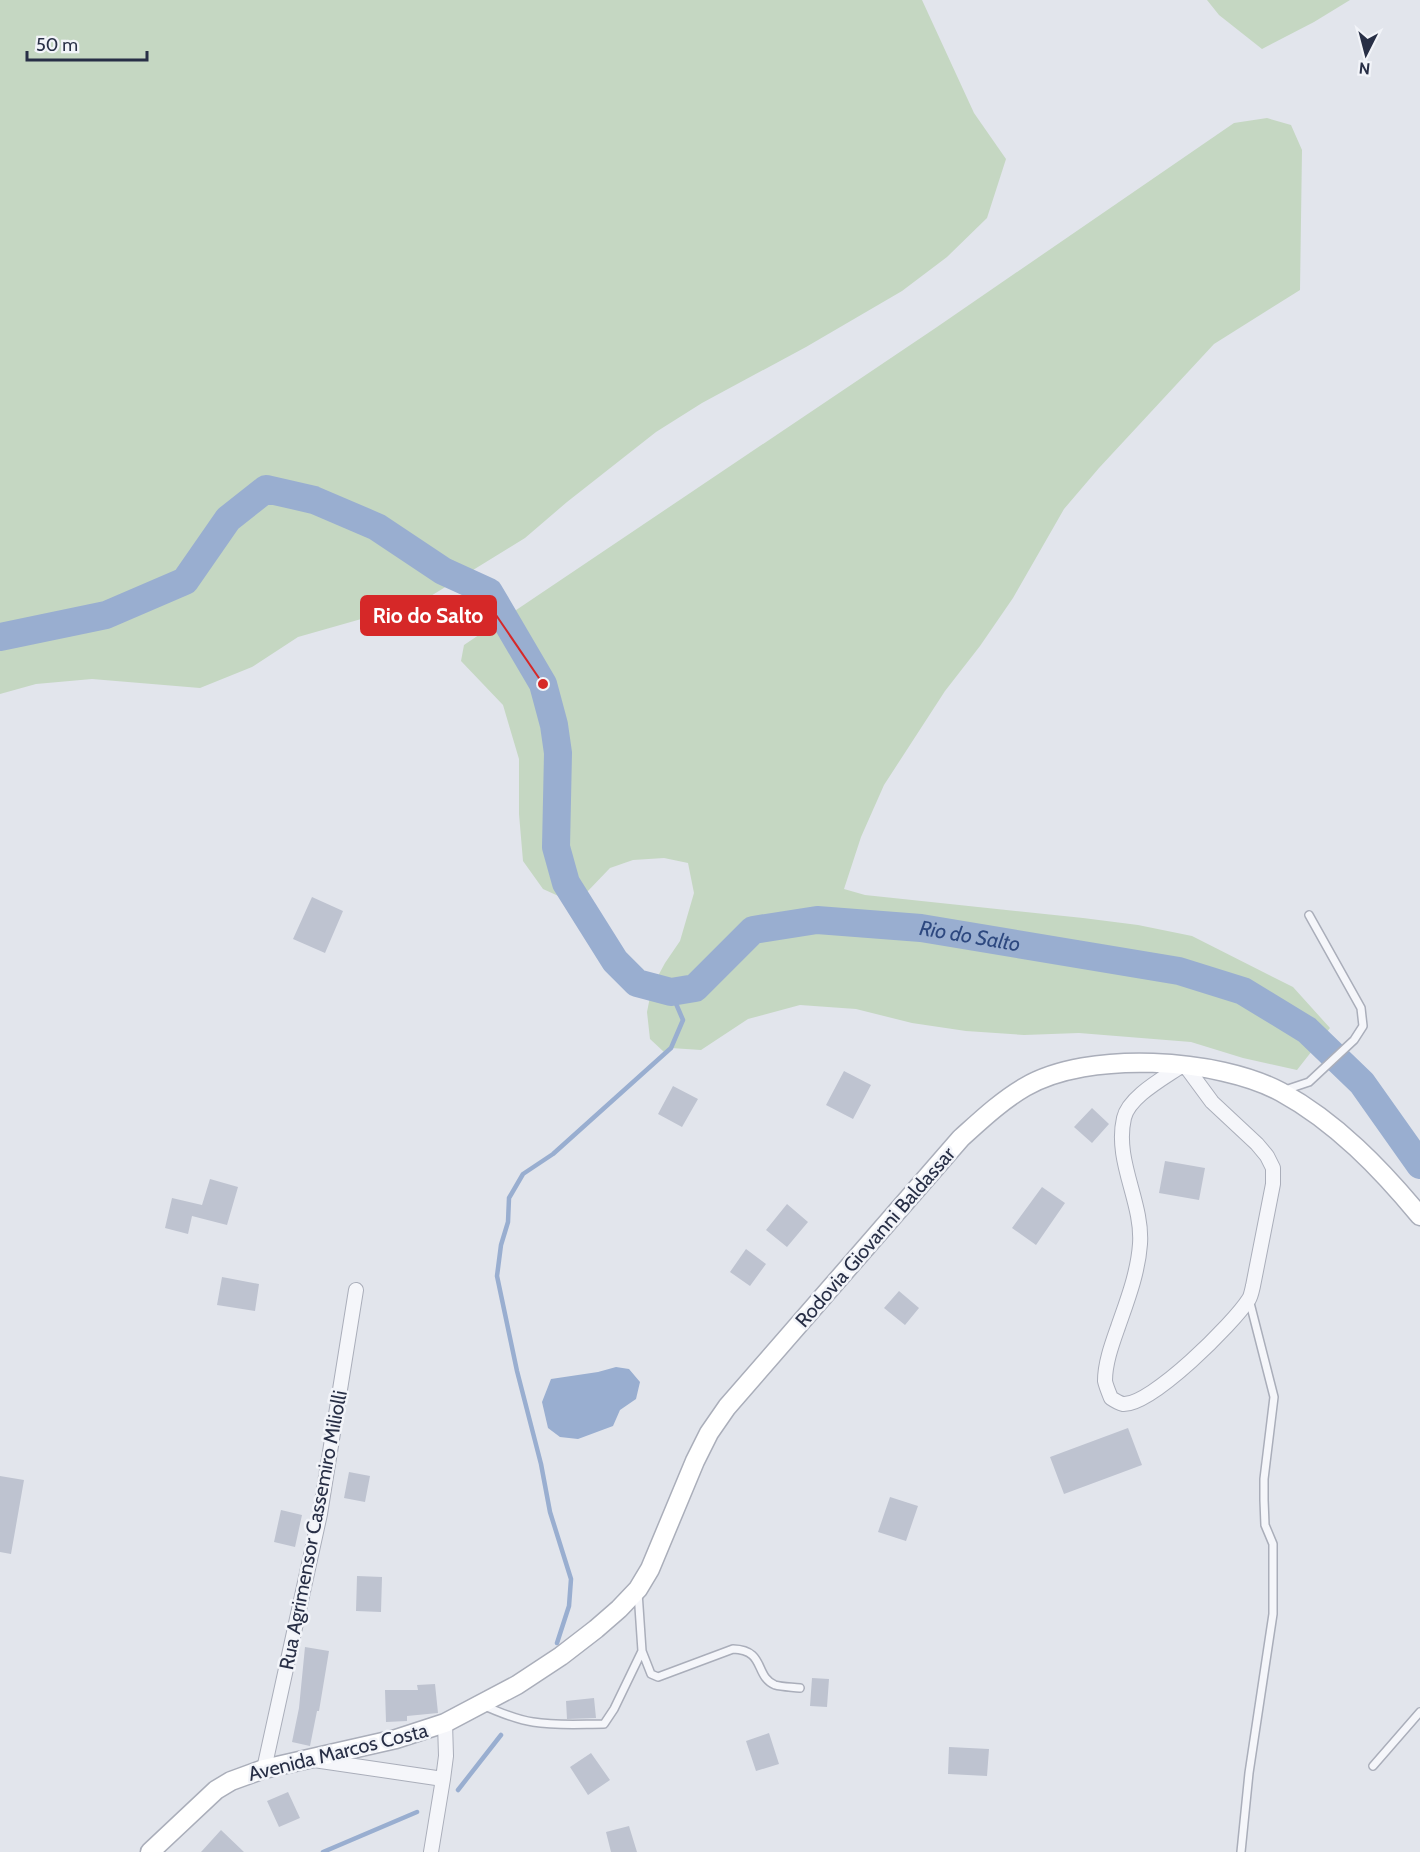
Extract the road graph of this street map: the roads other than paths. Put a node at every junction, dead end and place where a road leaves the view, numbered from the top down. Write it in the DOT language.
graph roads {
  1 [pos="1309,915"];
  2 [pos="1184,1064"];
  3 [pos="1280,1091"];
  4 [pos="1420,1216"];
  5 [pos="356,1290"];
  6 [pos="1249,1299"];
  7 [pos="638,1589"];
  8 [pos="642,1651"];
  9 [pos="800,1688"];
  10 [pos="482,1705"];
  11 [pos="1420,1712"];
  12 [pos="445,1724"];
  13 [pos="306,1759"];
  14 [pos="1374,1766"];
  15 [pos="264,1769"];
  16 [pos="443,1779"];
  17 [pos="150,1852"];
  18 [pos="430,1852"];
  19 [pos="1240,1852"];
  1 -- 3 [label="lane"];
  2 -- 3 [label="street, Rodovia Giovanni Baldassar"];
  2 -- 6 [label="street"];
  2 -- 6 [label="street"];
  2 -- 7 [label="street, Rodovia Giovanni Baldassar"];
  3 -- 4 [label="street, Rodovia Giovanni Baldassar"];
  5 -- 15 [label="street, Rua Agrimensor Cassemiro Miliolli"];
  6 -- 19 [label="lane"];
  7 -- 8 [label="lane"];
  7 -- 10 [label="street, Rodovia Giovanni Baldassar"];
  8 -- 9 [label="lane"];
  8 -- 10 [label="lane"];
  10 -- 12 [label="street, Rodovia Giovanni Baldassar"];
  11 -- 14 [label="lane"];
  12 -- 13 [label="street, Avenida Marcos Costa"];
  12 -- 16 [label="street"];
  13 -- 15 [label="street, Avenida Marcos Costa"];
  13 -- 16 [label="street"];
  15 -- 17 [label="street, Avenida Marcos Costa"];
  16 -- 18 [label="street"];
}
